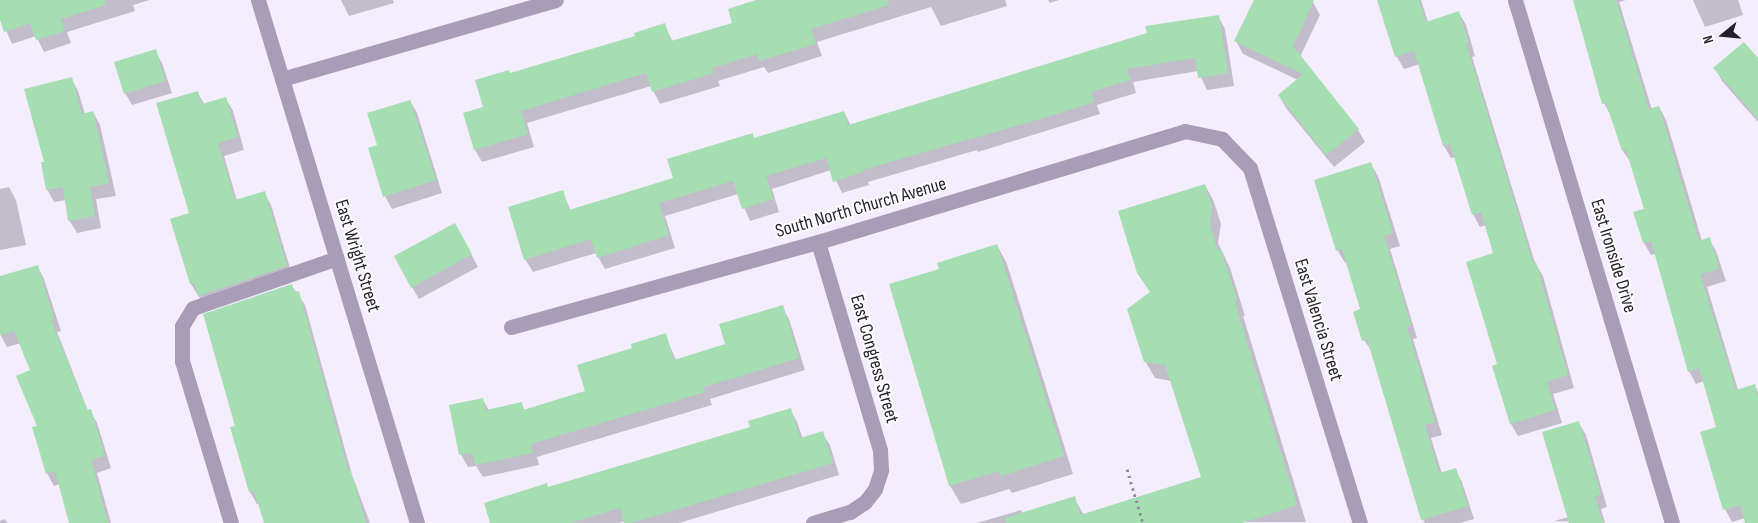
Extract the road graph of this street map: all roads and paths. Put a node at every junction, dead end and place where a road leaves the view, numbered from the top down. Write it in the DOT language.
graph roads {
  1 [pos="258,0"];
  2 [pos="556,0"];
  3 [pos="1515,0"];
  4 [pos="282,79"];
  5 [pos="1222,139"];
  6 [pos="818,242"];
  7 [pos="337,258"];
  8 [pos="511,327"];
  9 [pos="1127,469"];
  10 [pos="231,523"];
  11 [pos="417,523"];
  12 [pos="813,523"];
  13 [pos="1143,523"];
  14 [pos="1360,523"];
  15 [pos="1672,523"];
  1 -- 4 [label="street, East Wright Street"];
  2 -- 4 [label="street"];
  3 -- 15 [label="street, East Ironside Drive"];
  4 -- 7 [label="street, East Wright Street"];
  5 -- 6 [label="street, South North Church Avenue"];
  5 -- 14 [label="street, East Valencia Street"];
  6 -- 8 [label="street, South North Church Avenue"];
  6 -- 12 [label="street, East Congress Street"];
  7 -- 10 [label="street"];
  7 -- 11 [label="street, East Wright Street"];
  9 -- 13 [label="path"];
}
